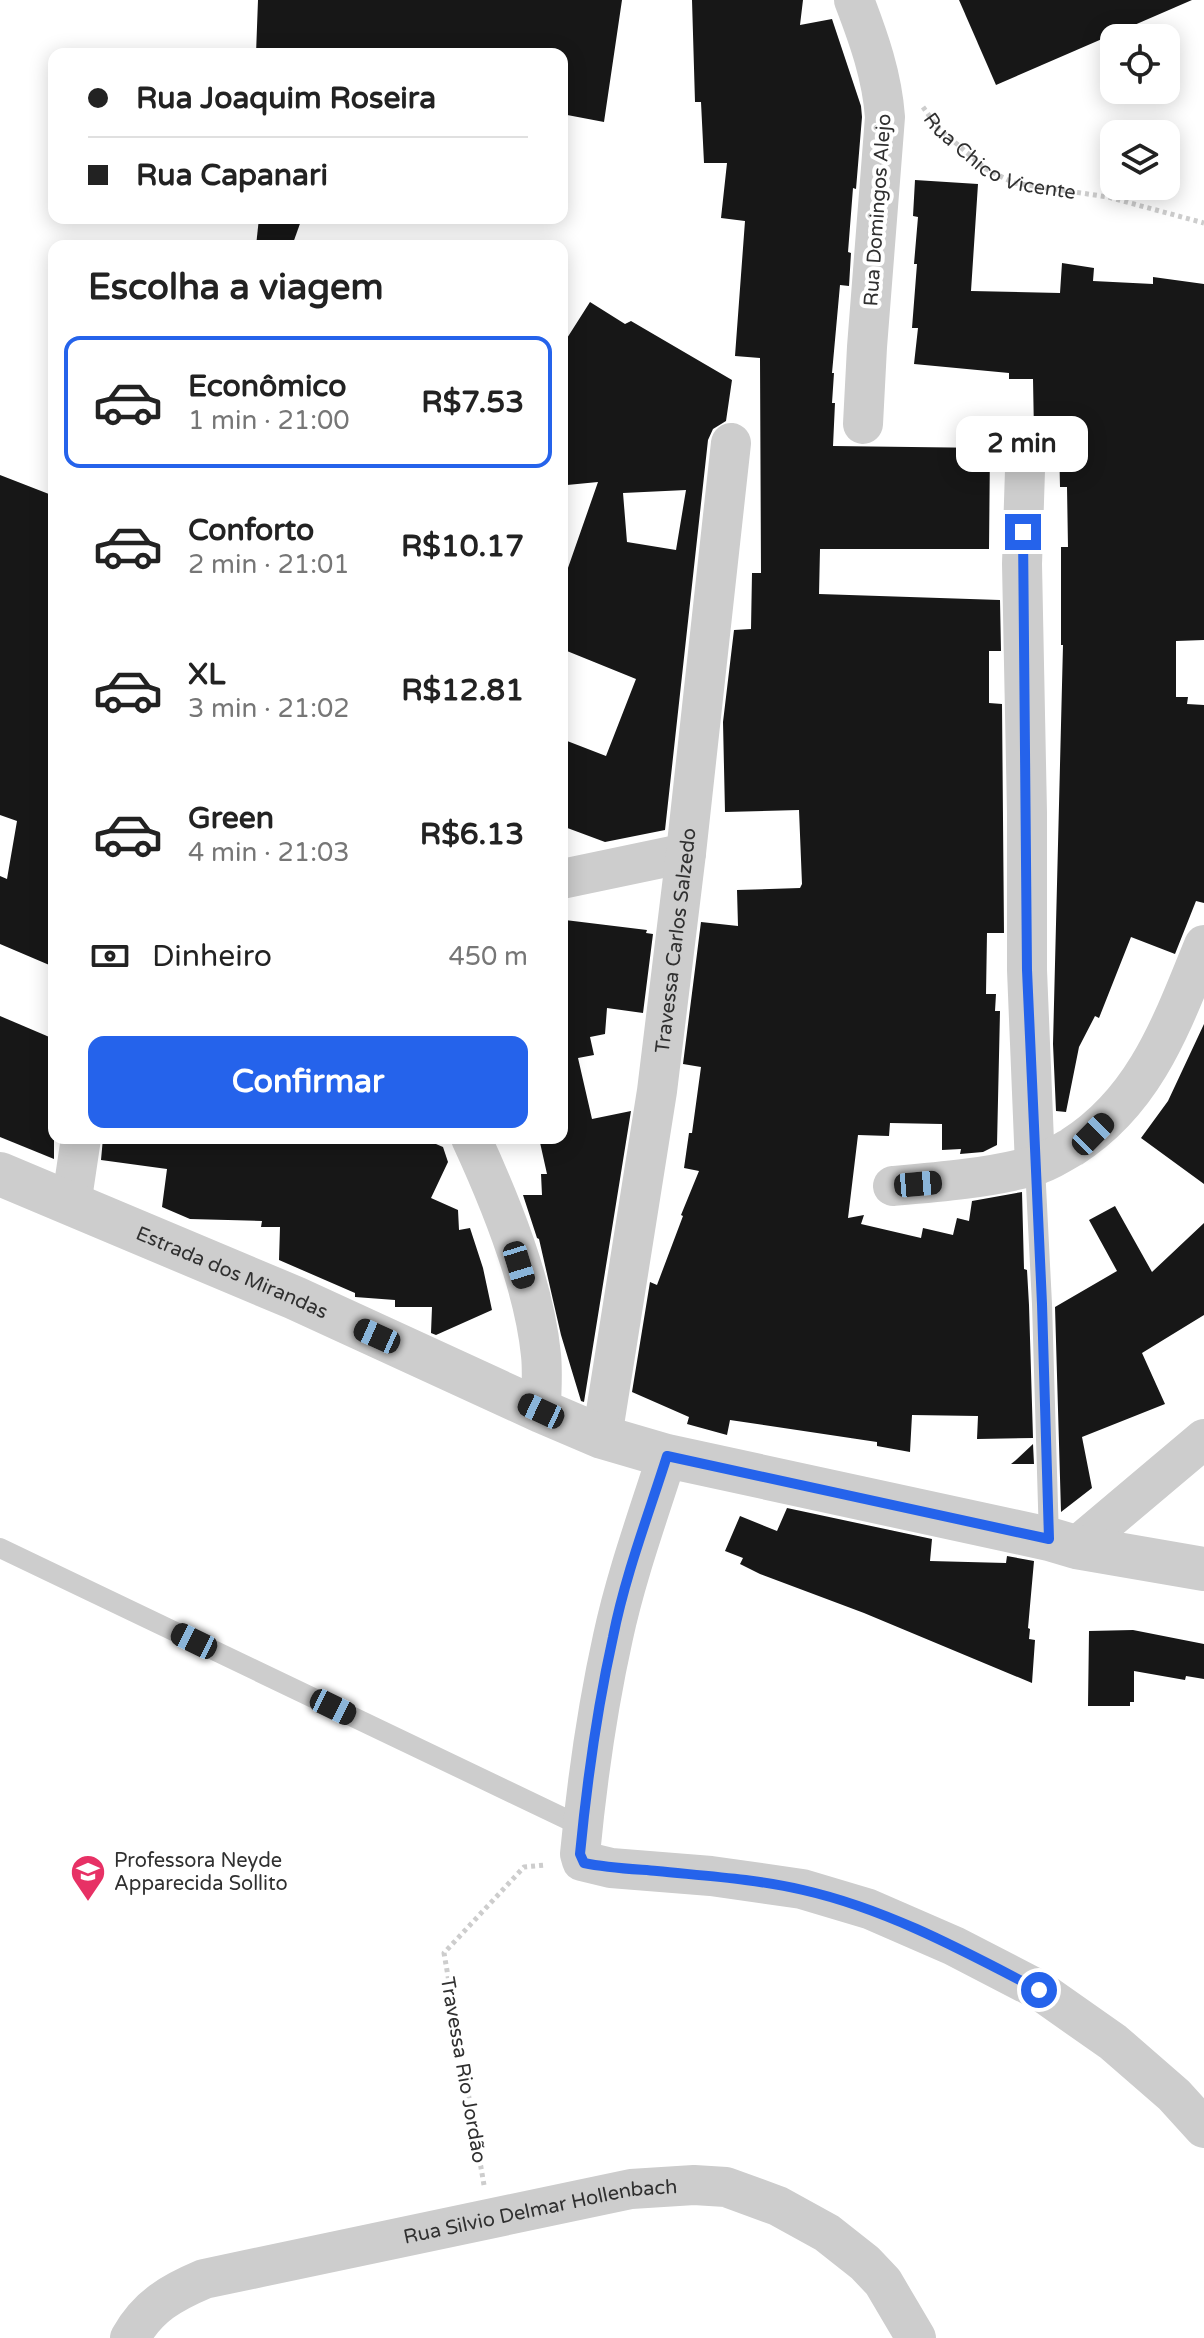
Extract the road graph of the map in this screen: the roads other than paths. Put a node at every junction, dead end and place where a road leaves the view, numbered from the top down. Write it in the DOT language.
graph roads {
  1 [pos="854,0"];
  2 [pos="863,424"];
  3 [pos="731,443"];
  4 [pos="1025,470"];
  5 [pos="686,853"];
  6 [pos="568,878"];
  7 [pos="1204,945"];
  8 [pos="80,1144"];
  9 [pos="473,1144"];
  10 [pos="1035,1166"];
  11 [pos="0,1174"];
  12 [pos="893,1186"];
  13 [pos="71,1205"];
  14 [pos="541,1411"];
  15 [pos="602,1437"];
  16 [pos="1204,1439"];
  17 [pos="667,1456"];
  18 [pos="1063,1543"];
  19 [pos="0,1548"];
  20 [pos="1204,1569"];
  21 [pos="582,1844"];
  22 [pos="1204,2128"];
  23 [pos="130,2338"];
  24 [pos="916,2338"];
  1 -- 2 [label="street, Rua Domingos Alejo"];
  3 -- 5 [label="street, Travessa Carlos Salzedo"];
  4 -- 10 [label="street"];
  5 -- 6 [label="street"];
  5 -- 15 [label="street, Travessa Carlos Salzedo"];
  7 -- 10 [label="street"];
  8 -- 13 [label="street"];
  9 -- 14 [label="street"];
  10 -- 12 [label="street"];
  10 -- 18 [label="lane"];
  11 -- 13 [label="street, Estrada dos Mirandas"];
  13 -- 14 [label="street, Estrada dos Mirandas"];
  14 -- 15 [label="street, Estrada dos Mirandas"];
  15 -- 17 [label="street, Estrada dos Mirandas"];
  16 -- 18 [label="street"];
  17 -- 18 [label="street, Estrada dos Mirandas"];
  17 -- 21 [label="street"];
  18 -- 20 [label="street, Estrada dos Mirandas"];
  19 -- 21 [label="lane"];
  21 -- 22 [label="street"];
  23 -- 24 [label="street, Rua Silvio Delmar Hollenbach"];
}
